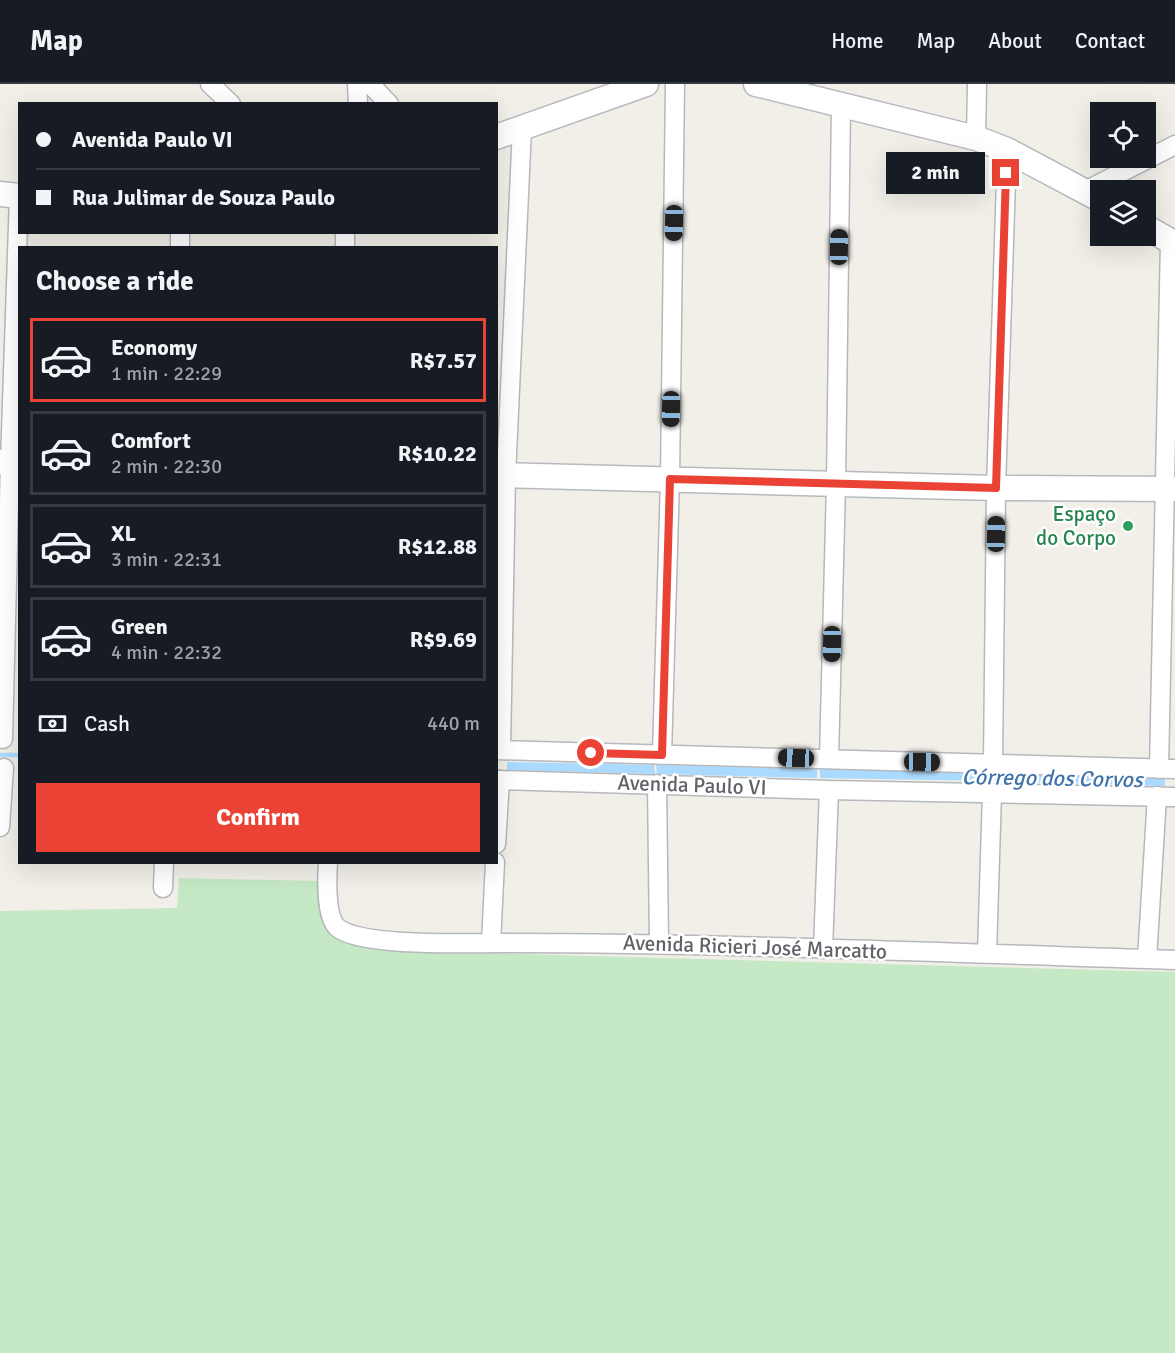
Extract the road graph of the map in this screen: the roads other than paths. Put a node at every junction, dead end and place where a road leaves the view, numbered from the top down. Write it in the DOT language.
graph roads {
  1 [pos="210,84"];
  2 [pos="357,84"];
  3 [pos="370,84"];
  4 [pos="646,84"];
  5 [pos="675,84"];
  6 [pos="756,84"];
  7 [pos="977,84"];
  8 [pos="809,91"];
  9 [pos="229,102"];
  10 [pos="358,102"];
  11 [pos="387,102"];
  12 [pos="841,105"];
  13 [pos="522,128"];
  14 [pos="498,136"];
  15 [pos="976,138"];
  16 [pos="1175,145"];
  17 [pos="1007,150"];
  18 [pos="1119,180"];
  19 [pos="0,194"];
  20 [pos="1090,194"];
  21 [pos="18,196"];
  22 [pos="18,226"];
  23 [pos="1156,233"];
  24 [pos="1173,243"];
  25 [pos="10,463"];
  26 [pos="501,476"];
  27 [pos="670,479"];
  28 [pos="836,483"];
  29 [pos="996,488"];
  30 [pos="1170,489"];
  31 [pos="8,739"];
  32 [pos="499,750"];
  33 [pos="662,755"];
  34 [pos="829,759"];
  35 [pos="993,764"];
  36 [pos="8,768"];
  37 [pos="1167,769"];
  38 [pos="498,780"];
  39 [pos="657,784"];
  40 [pos="829,790"];
  41 [pos="992,793"];
  42 [pos="1166,796"];
  43 [pos="0,827"];
  44 [pos="164,864"];
  45 [pos="328,864"];
  46 [pos="495,864"];
  47 [pos="163,888"];
  48 [pos="491,943"];
  49 [pos="659,943"];
  50 [pos="822,949"];
  51 [pos="987,953"];
  52 [pos="1147,959"];
  53 [pos="1175,960"];
  1 -- 9 [label="street"];
  2 -- 10 [label="street"];
  3 -- 11 [label="street"];
  4 -- 13 [label="street"];
  5 -- 27 [label="street"];
  6 -- 8 [label="street"];
  7 -- 15 [label="street"];
  8 -- 12 [label="street"];
  12 -- 15 [label="street"];
  12 -- 28 [label="street"];
  13 -- 14 [label="street"];
  13 -- 26 [label="street"];
  15 -- 17 [label="street"];
  16 -- 18 [label="street"];
  17 -- 20 [label="street"];
  17 -- 29 [label="street"];
  19 -- 21 [label="street"];
  22 -- 25 [label="street"];
  23 -- 24 [label="street"];
  24 -- 30 [label="street"];
  25 -- 31 [label="street"];
  26 -- 27 [label="street"];
  26 -- 32 [label="street"];
  27 -- 28 [label="street"];
  27 -- 33 [label="street"];
  28 -- 29 [label="street"];
  28 -- 34 [label="street"];
  29 -- 30 [label="street"];
  29 -- 35 [label="street"];
  30 -- 37 [label="street"];
  32 -- 33 [label="street, Avenida Paulo VI"];
  33 -- 34 [label="street, Avenida Paulo VI"];
  34 -- 35 [label="street, Avenida Paulo VI"];
  35 -- 37 [label="street, Avenida Paulo VI"];
  36 -- 43 [label="street"];
  38 -- 39 [label="street, Avenida Paulo VI"];
  39 -- 40 [label="street, Avenida Paulo VI"];
  39 -- 49 [label="street"];
  40 -- 41 [label="street, Avenida Paulo VI"];
  40 -- 50 [label="street"];
  41 -- 42 [label="street, Avenida Paulo VI"];
  41 -- 51 [label="street"];
  42 -- 52 [label="street"];
  44 -- 47 [label="street"];
  45 -- 48 [label="street, Avenida Ricieri José Marcatto"];
  46 -- 48 [label="street"];
  48 -- 49 [label="street, Avenida Ricieri José Marcatto"];
  49 -- 50 [label="street, Avenida Ricieri José Marcatto"];
  50 -- 51 [label="street, Avenida Ricieri José Marcatto"];
  51 -- 52 [label="street, Avenida Ricieri José Marcatto"];
  52 -- 53 [label="street, Avenida Ricieri José Marcatto"];
}
